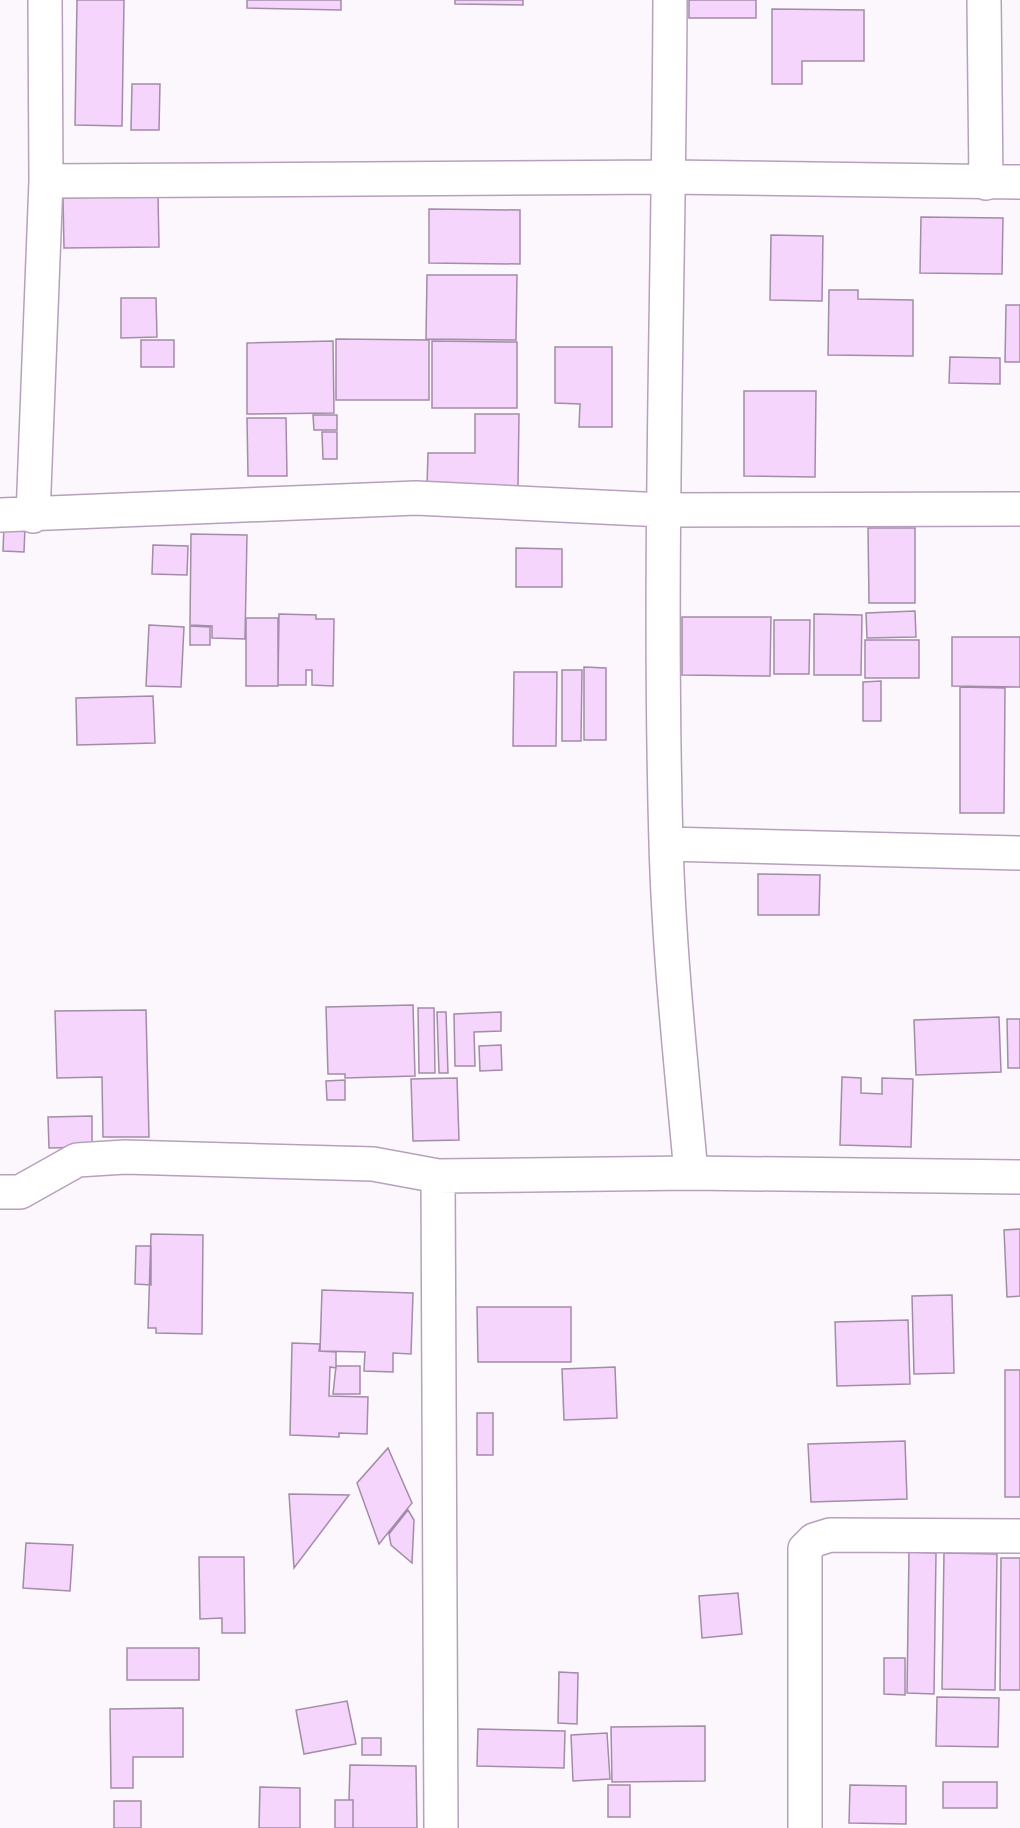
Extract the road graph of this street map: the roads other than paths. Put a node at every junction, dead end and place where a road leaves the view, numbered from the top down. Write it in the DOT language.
graph roads {
  1 [pos="45,0"];
  2 [pos="670,0"];
  3 [pos="984,0"];
  4 [pos="669,177"];
  5 [pos="46,181"];
  6 [pos="1020,182"];
  7 [pos="986,183"];
  8 [pos="1020,509"];
  9 [pos="663,510"];
  10 [pos="0,515"];
  11 [pos="33,516"];
  12 [pos="666,844"];
  13 [pos="1020,854"];
  14 [pos="691,1173"];
  15 [pos="438,1176"];
  16 [pos="1020,1177"];
  17 [pos="0,1192"];
  18 [pos="1020,1536"];
  19 [pos="441,1828"];
  20 [pos="805,1828"];
  1 -- 5 [label="street"];
  2 -- 4 [label="street"];
  3 -- 7 [label="street"];
  4 -- 5 [label="street"];
  4 -- 7 [label="street"];
  4 -- 9 [label="street"];
  5 -- 11 [label="street"];
  6 -- 7 [label="street"];
  8 -- 9 [label="street"];
  9 -- 11 [label="street"];
  9 -- 12 [label="street"];
  10 -- 11 [label="street"];
  12 -- 13 [label="street"];
  12 -- 14 [label="street"];
  14 -- 15 [label="street"];
  14 -- 16 [label="street"];
  15 -- 17 [label="street"];
  15 -- 19 [label="street"];
  18 -- 20 [label="street"];
}
